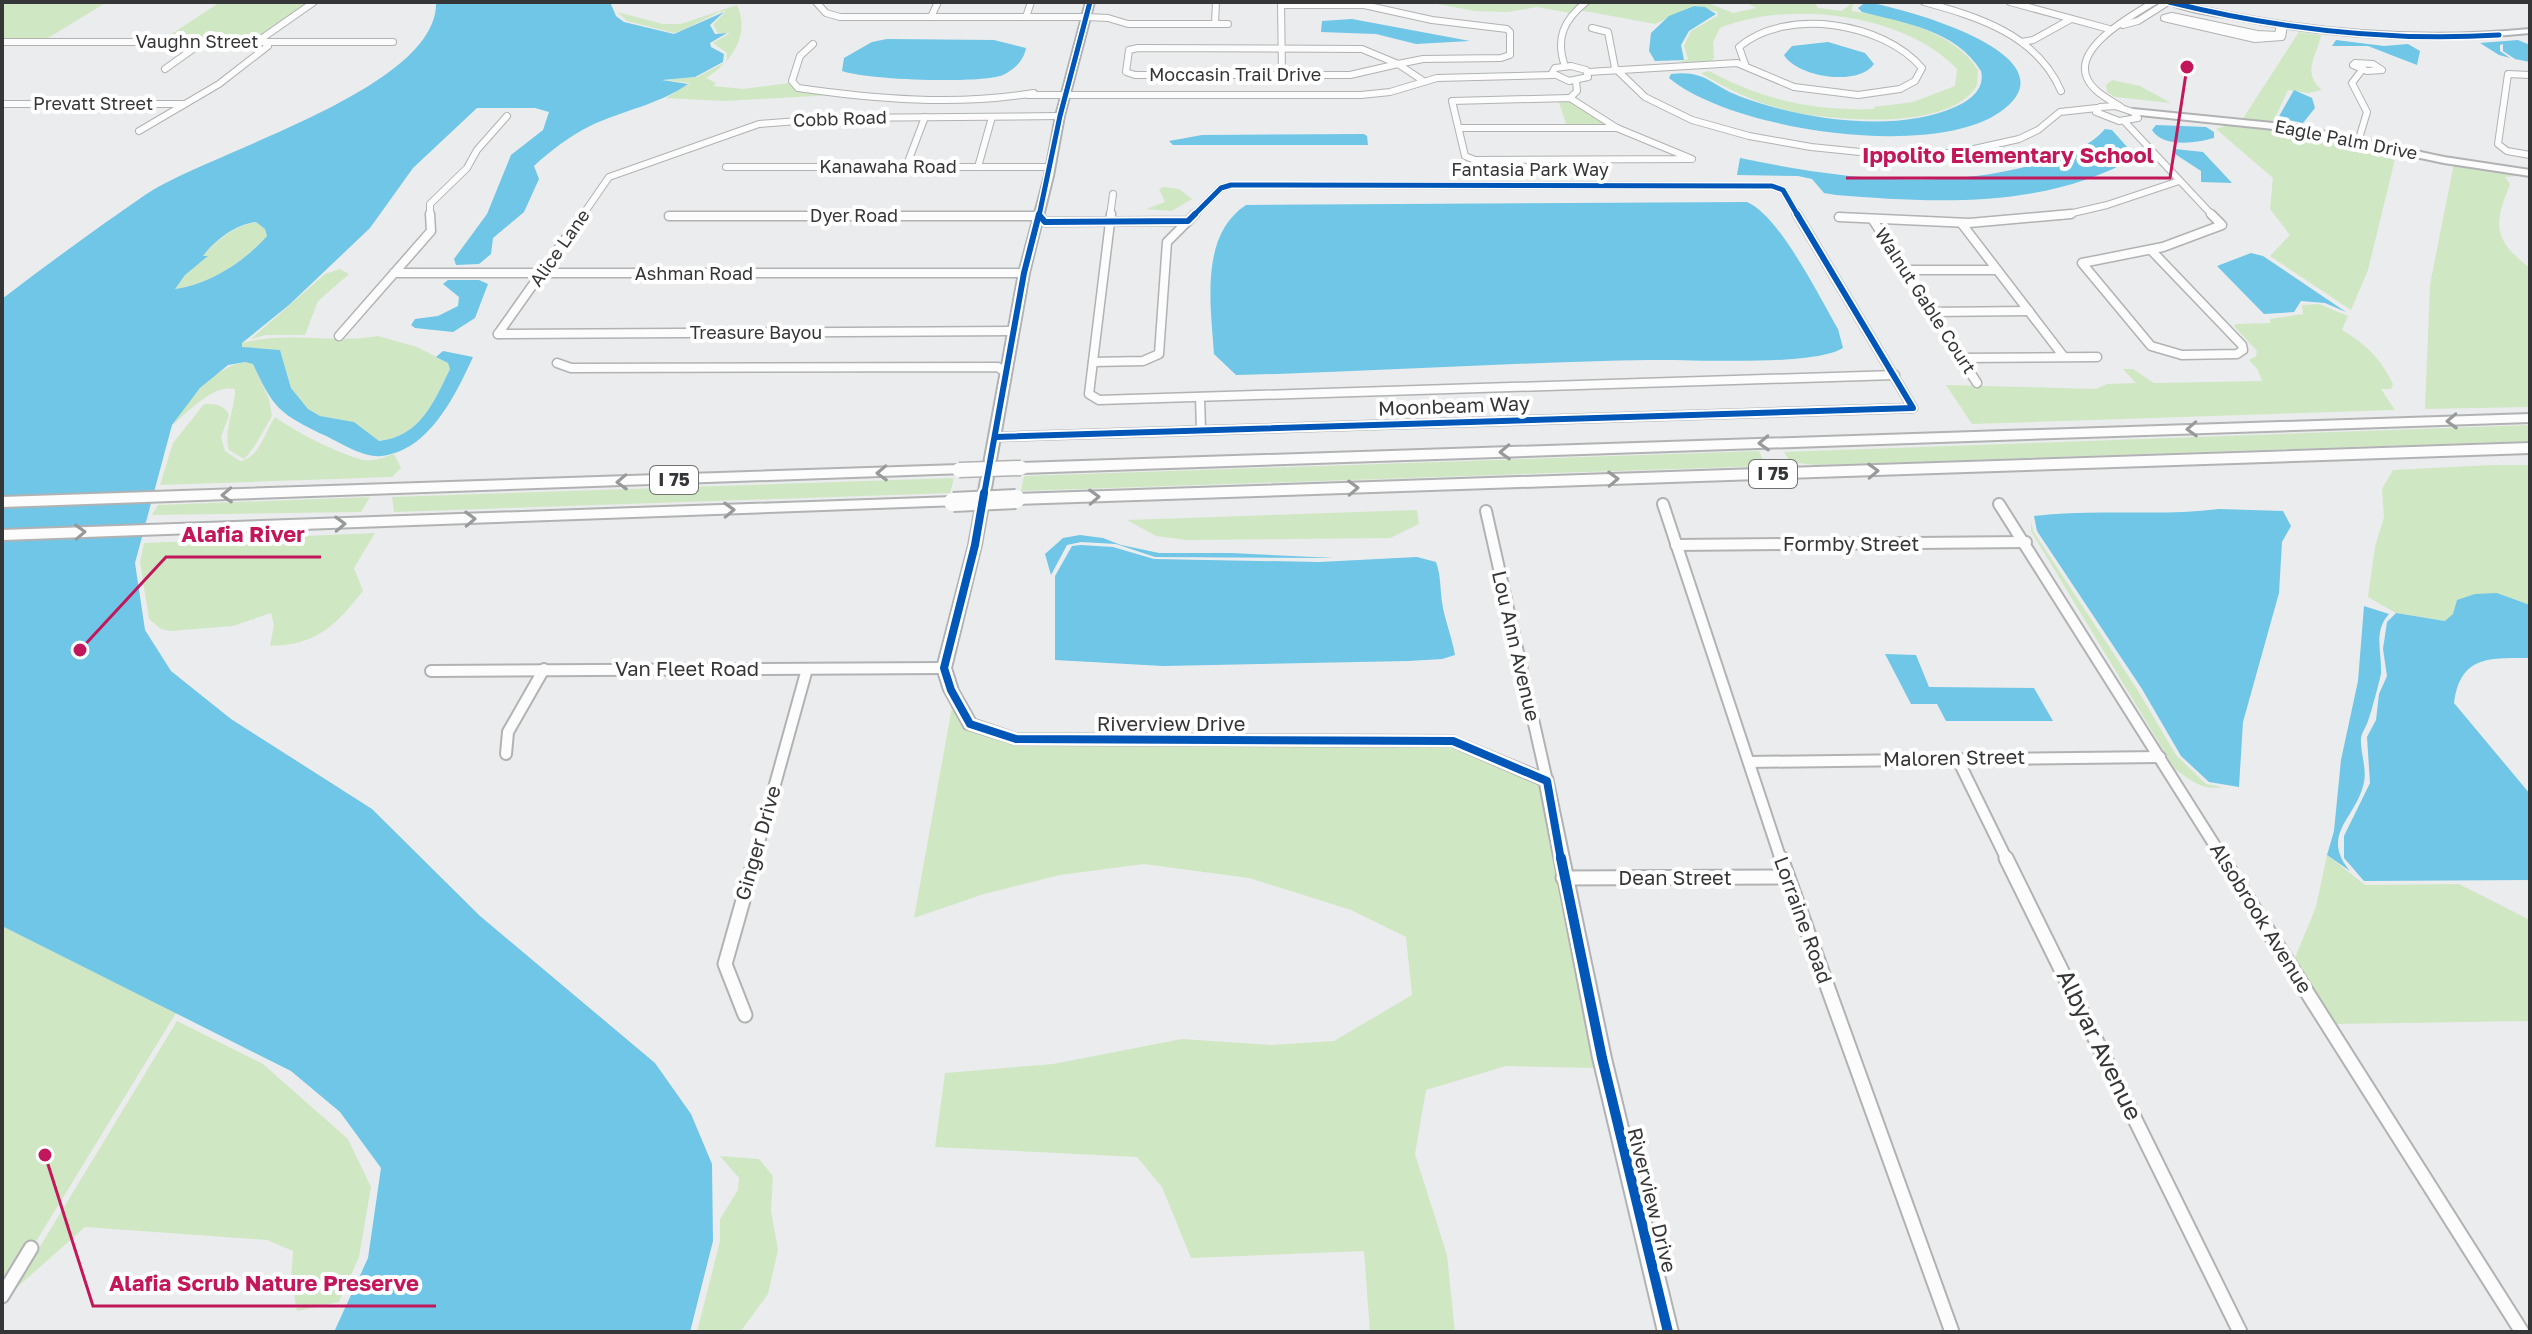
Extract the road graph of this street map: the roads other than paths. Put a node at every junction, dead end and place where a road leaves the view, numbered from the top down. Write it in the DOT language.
graph roads {
  1 [pos="314,2"];
  2 [pos="816,2"];
  3 [pos="938,2"];
  4 [pos="1031,2"];
  5 [pos="1090,2"];
  6 [pos="1216,2"];
  7 [pos="1586,2"];
  8 [pos="1928,2"];
  9 [pos="2010,2"];
  10 [pos="2154,2"];
  11 [pos="2169,2"];
  12 [pos="2181,2"];
  13 [pos="1281,3"];
  14 [pos="931,17"];
  15 [pos="1026,17"];
  16 [pos="1087,17"];
  17 [pos="2071,19"];
  18 [pos="1215,24"];
  19 [pos="1228,24"];
  20 [pos="2530,24"];
  21 [pos="2284,26"];
  22 [pos="1592,28"];
  23 [pos="2327,28"];
  24 [pos="2109,29"];
  25 [pos="2530,31"];
  26 [pos="2263,37"];
  27 [pos="2,42"];
  28 [pos="263,42"];
  29 [pos="393,42"];
  30 [pos="2022,42"];
  31 [pos="202,43"];
  32 [pos="813,44"];
  33 [pos="1282,48"];
  34 [pos="1398,64"];
  35 [pos="1745,64"];
  36 [pos="1565,66"];
  37 [pos="165,69"];
  38 [pos="2362,70"];
  39 [pos="1617,71"];
  40 [pos="1588,72"];
  41 [pos="1282,74"];
  42 [pos="1553,75"];
  43 [pos="2530,75"];
  44 [pos="1422,80"];
  45 [pos="1576,81"];
  46 [pos="2061,91"];
  47 [pos="1065,94"];
  48 [pos="2099,95"];
  49 [pos="1570,98"];
  50 [pos="2,104"];
  51 [pos="184,104"];
  52 [pos="2098,107"];
  53 [pos="2121,107"];
  54 [pos="2077,111"];
  55 [pos="2136,115"];
  56 [pos="507,116"];
  57 [pos="1060,116"];
  58 [pos="2101,116"];
  59 [pos="925,117"];
  60 [pos="992,117"];
  61 [pos="2125,122"];
  62 [pos="1459,128"];
  63 [pos="1617,128"];
  64 [pos="139,131"];
  65 [pos="2358,142"];
  66 [pos="1659,146"];
  67 [pos="2530,155"];
  68 [pos="1654,161"];
  69 [pos="726,167"];
  70 [pos="906,167"];
  71 [pos="978,167"];
  72 [pos="1051,167"];
  73 [pos="627,169"];
  74 [pos="2530,173"];
  75 [pos="2179,181"];
  76 [pos="1113,194"];
  77 [pos="669,216"];
  78 [pos="1040,216"];
  79 [pos="1839,217"];
  80 [pos="1873,220"];
  81 [pos="1168,221"];
  82 [pos="1188,221"];
  83 [pos="1109,222"];
  84 [pos="1962,224"];
  85 [pos="1167,242"];
  86 [pos="2151,250"];
  87 [pos="1904,270"];
  88 [pos="1997,270"];
  89 [pos="394,273"];
  90 [pos="1024,273"];
  91 [pos="543,275"];
  92 [pos="2029,311"];
  93 [pos="1930,312"];
  94 [pos="1014,331"];
  95 [pos="498,334"];
  96 [pos="339,336"];
  97 [pos="2064,357"];
  98 [pos="2097,357"];
  99 [pos="1961,358"];
  100 [pos="1093,362"];
  101 [pos="557,363"];
  102 [pos="1005,370"];
  103 [pos="1895,375"];
  104 [pos="1977,383"];
  105 [pos="1200,397"];
  106 [pos="1913,408"];
  107 [pos="2530,418"];
  108 [pos="1201,430"];
  109 [pos="996,437"];
  110 [pos="2530,448"];
  111 [pos="2,502"];
  112 [pos="1663,504"];
  113 [pos="1999,504"];
  114 [pos="1486,511"];
  115 [pos="2,535"];
  116 [pos="2026,542"];
  117 [pos="1676,545"];
  118 [pos="944,668"];
  119 [pos="544,669"];
  120 [pos="807,669"];
  121 [pos="431,671"];
  122 [pos="506,754"];
  123 [pos="2160,757"];
  124 [pos="1957,758"];
  125 [pos="1749,762"];
  126 [pos="1547,781"];
  127 [pos="1787,877"];
  128 [pos="1563,878"];
  129 [pos="745,1015"];
  130 [pos="31,1248"];
  131 [pos="2,1296"];
  132 [pos="1668,1332"];
  133 [pos="1952,1332"];
  134 [pos="2240,1332"];
  135 [pos="2522,1332"];
  1 -- 28 [label="street"];
  2 -- 14 [label="street"];
  3 -- 14 [label="street"];
  4 -- 15 [label="street"];
  5 -- 16 [label="street"];
  6 -- 18 [label="street"];
  7 -- 36 [label="street"];
  8 -- 30 [label="street"];
  9 -- 17 [label="street"];
  10 -- 24 [label="street"];
  11 -- 21 [label="street"];
  11 -- 24 [label="street"];
  12 -- 23 [label="street"];
  13 -- 33 [label="street"];
  13 -- 34 [label="street, Moccasin Trail Drive"];
  14 -- 15 [label="street"];
  15 -- 16 [label="street"];
  16 -- 18 [label="street"];
  16 -- 47 [label="street"];
  17 -- 24 [label="street"];
  17 -- 30 [label="street"];
  18 -- 19 [label="street"];
  20 -- 23 [label="street"];
  21 -- 23 [label="street"];
  21 -- 25 [label="street"];
  21 -- 26 [label="street"];
  22 -- 39 [label="street"];
  24 -- 48 [label="street"];
  26 -- 26 [label="street"];
  27 -- 31 [label="street, Vaughn Street"];
  28 -- 29 [label="street, Vaughn Street"];
  28 -- 31 [label="street, Vaughn Street"];
  28 -- 51 [label="street"];
  30 -- 46 [label="street"];
  31 -- 37 [label="street"];
  32 -- 47 [label="street"];
  33 -- 34 [label="street, Moccasin Trail Drive"];
  33 -- 41 [label="street"];
  33 -- 41 [label="street, Moccasin Trail Drive"];
  34 -- 41 [label="street, Moccasin Trail Drive"];
  34 -- 44 [label="street, Moccasin Trail Drive"];
  35 -- 35 [label="street"];
  35 -- 39 [label="street"];
  36 -- 40 [label="street"];
  36 -- 42 [label="street"];
  38 -- 65 [label="street"];
  39 -- 40 [label="street"];
  39 -- 54 [label="street"];
  40 -- 45 [label="street"];
  42 -- 44 [label="street"];
  42 -- 45 [label="street"];
  43 -- 67 [label="street"];
  44 -- 47 [label="street"];
  45 -- 49 [label="street"];
  47 -- 57 [label="street"];
  48 -- 52 [label="street"];
  48 -- 53 [label="street"];
  49 -- 62 [label="street"];
  49 -- 63 [label="street"];
  50 -- 51 [label="street, Prevatt Street"];
  51 -- 64 [label="street"];
  52 -- 53 [label="street"];
  52 -- 54 [label="street"];
  52 -- 58 [label="street"];
  53 -- 55 [label="street"];
  54 -- 58 [label="street"];
  55 -- 61 [label="street"];
  55 -- 65 [label="street, Eagle Palm Drive"];
  56 -- 89 [label="street"];
  57 -- 60 [label="street, Cobb Road"];
  57 -- 72 [label="street"];
  58 -- 61 [label="street"];
  59 -- 60 [label="street, Cobb Road"];
  59 -- 70 [label="street"];
  59 -- 73 [label="street, Cobb Road"];
  60 -- 71 [label="street"];
  61 -- 75 [label="street"];
  62 -- 63 [label="street"];
  62 -- 68 [label="street"];
  63 -- 66 [label="street"];
  65 -- 74 [label="street, Eagle Palm Drive"];
  66 -- 68 [label="street"];
  66 -- 68 [label="street"];
  69 -- 70 [label="street, Kanawaha Road"];
  70 -- 71 [label="street, Kanawaha Road"];
  71 -- 72 [label="street, Kanawaha Road"];
  72 -- 78 [label="street"];
  73 -- 91 [label="street, Alice Lane"];
  75 -- 84 [label="street"];
  75 -- 86 [label="street"];
  76 -- 83 [label="street"];
  77 -- 78 [label="street, Dyer Road"];
  78 -- 83 [label="street"];
  78 -- 90 [label="street"];
  79 -- 80 [label="street"];
  80 -- 84 [label="street"];
  80 -- 87 [label="street, Walnut Gable Court"];
  81 -- 82 [label="street"];
  81 -- 83 [label="street"];
  81 -- 85 [label="street"];
  82 -- 85 [label="street, Fantasia Park Way"];
  82 -- 103 [label="street, Fantasia Park Way"];
  83 -- 100 [label="street"];
  84 -- 88 [label="street"];
  85 -- 100 [label="street"];
  86 -- 86 [label="street"];
  87 -- 88 [label="street"];
  87 -- 93 [label="street, Walnut Gable Court"];
  88 -- 92 [label="street"];
  89 -- 91 [label="street, Ashman Road"];
  89 -- 96 [label="street"];
  90 -- 91 [label="street, Ashman Road"];
  90 -- 94 [label="street"];
  91 -- 95 [label="street, Alice Lane"];
  92 -- 93 [label="street"];
  92 -- 97 [label="street"];
  93 -- 99 [label="street, Walnut Gable Court"];
  94 -- 95 [label="street, Treasure Bayou"];
  94 -- 102 [label="street"];
  97 -- 98 [label="street"];
  97 -- 99 [label="street"];
  99 -- 104 [label="street, Walnut Gable Court"];
  100 -- 105 [label="street"];
  101 -- 102 [label="street"];
  102 -- 109 [label="street"];
  103 -- 105 [label="street"];
  103 -- 106 [label="street, Fantasia Park Way"];
  105 -- 108 [label="street"];
  106 -- 108 [label="street, Moonbeam Way"];
  107 -- 111 [label="highway, I 75, one-way, bridge"];
  108 -- 109 [label="street, Moonbeam Way"];
  109 -- 118 [label="street"];
  115 -- 110 [label="highway, I 75, one-way, bridge"];
  112 -- 117 [label="street, Lorraine Road"];
  113 -- 116 [label="street, Alsobrook Avenue"];
  114 -- 126 [label="street, Lou Ann Avenue"];
  116 -- 117 [label="street, Formby Street"];
  116 -- 123 [label="street, Alsobrook Avenue"];
  117 -- 125 [label="street, Lorraine Road"];
  118 -- 120 [label="street, Van Fleet Road"];
  118 -- 126 [label="street, Riverview Drive"];
  119 -- 120 [label="street, Van Fleet Road"];
  119 -- 121 [label="street, Van Fleet Road"];
  119 -- 122 [label="street"];
  120 -- 129 [label="street, Ginger Drive"];
  123 -- 124 [label="street, Maloren Street"];
  123 -- 135 [label="street, Alsobrook Avenue"];
  124 -- 125 [label="street, Maloren Street"];
  124 -- 134 [label="street, Albyar Avenue"];
  125 -- 127 [label="street, Lorraine Road"];
  126 -- 128 [label="street, Riverview Drive"];
  127 -- 128 [label="street, Dean Street"];
  127 -- 133 [label="street, Lorraine Road"];
  128 -- 132 [label="street, Riverview Drive"];
  130 -- 131 [label="street"];
}
